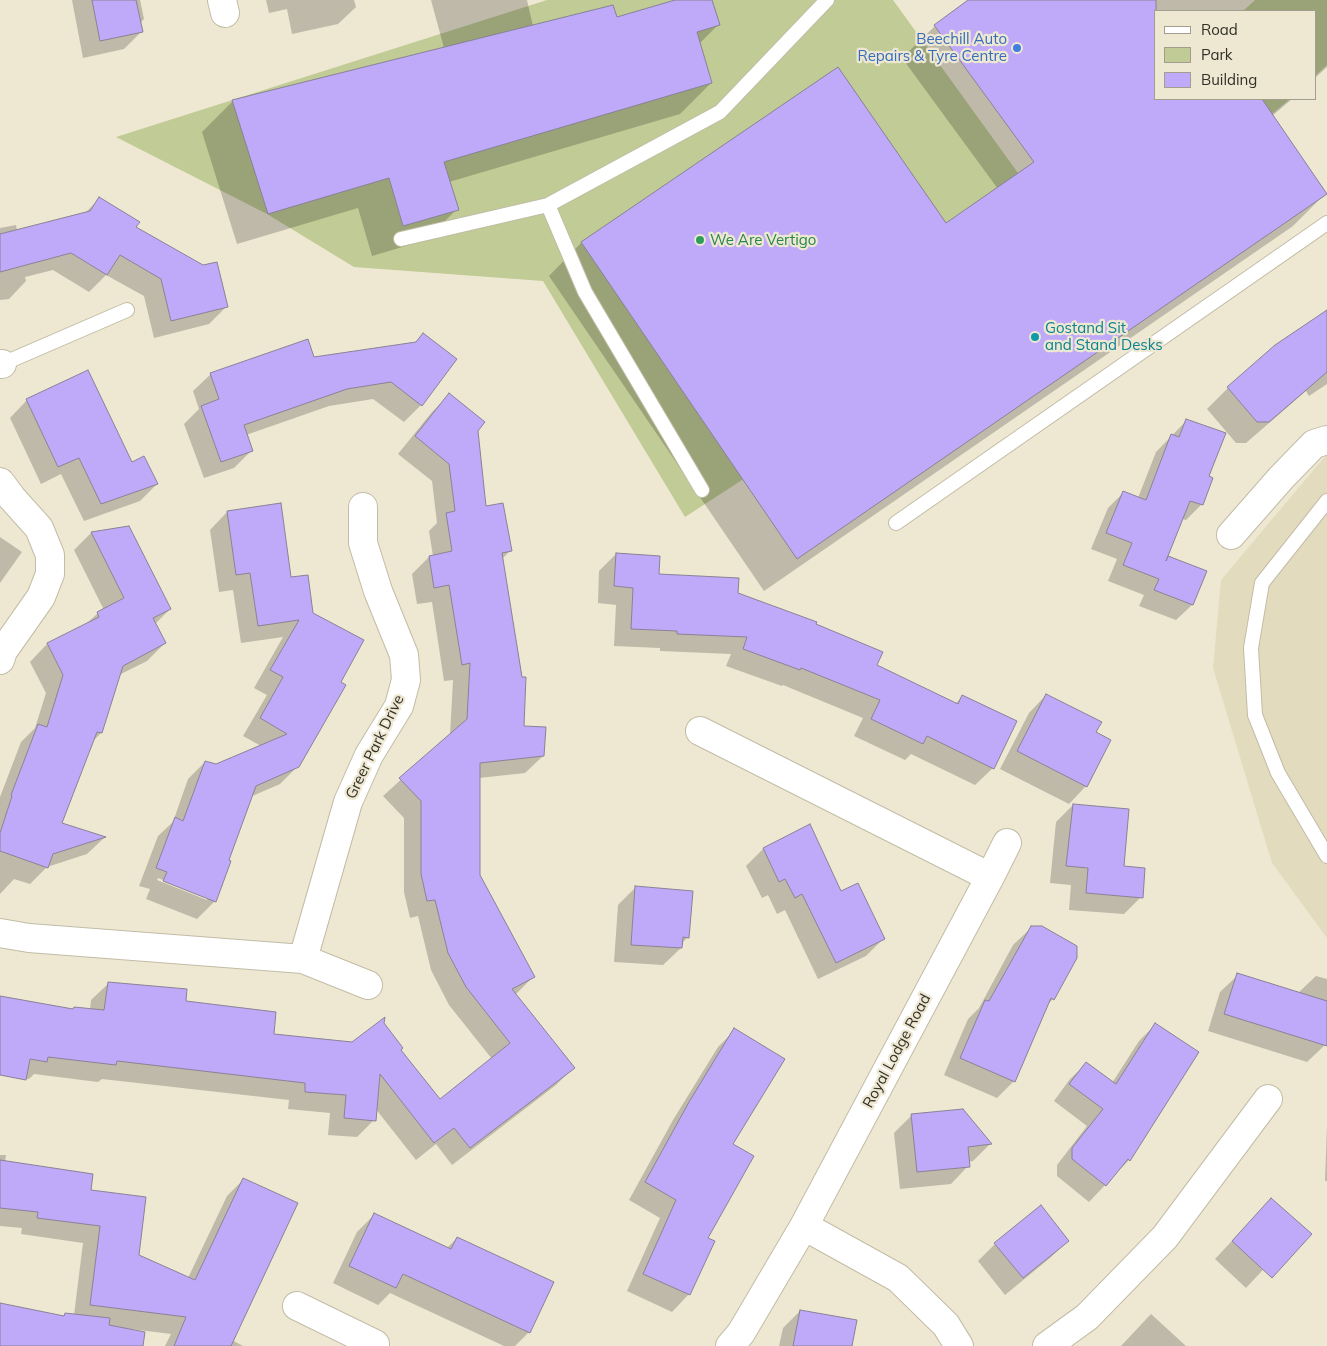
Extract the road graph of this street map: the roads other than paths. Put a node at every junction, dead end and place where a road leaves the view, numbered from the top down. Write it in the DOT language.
graph roads {
  1 [pos="827,0"];
  2 [pos="548,204"];
  3 [pos="1327,223"];
  4 [pos="401,239"];
  5 [pos="127,310"];
  6 [pos="1,364"];
  7 [pos="1327,440"];
  8 [pos="0,482"];
  9 [pos="702,490"];
  10 [pos="1327,501"];
  11 [pos="363,507"];
  12 [pos="896,523"];
  13 [pos="1231,535"];
  14 [pos="0,660"];
  15 [pos="700,731"];
  16 [pos="1008,843"];
  17 [pos="1327,856"];
  18 [pos="990,877"];
  19 [pos="0,933"];
  20 [pos="303,959"];
  21 [pos="368,985"];
  22 [pos="1268,1099"];
  23 [pos="804,1226"];
  24 [pos="297,1306"];
  25 [pos="374,1346"];
  26 [pos="730,1346"];
  27 [pos="959,1346"];
  28 [pos="1048,1346"];
  1 -- 2 [label="lane"];
  2 -- 4 [label="lane"];
  2 -- 9 [label="lane"];
  3 -- 12 [label="lane"];
  5 -- 6 [label="lane"];
  7 -- 13 [label="street"];
  8 -- 14 [label="street"];
  10 -- 17 [label="lane"];
  11 -- 20 [label="street, Greer Park Drive"];
  15 -- 18 [label="street"];
  16 -- 18 [label="street, Royal Lodge Road"];
  18 -- 23 [label="street, Royal Lodge Road"];
  19 -- 20 [label="street"];
  20 -- 21 [label="street"];
  22 -- 28 [label="street"];
  23 -- 26 [label="street, Royal Lodge Road"];
  23 -- 27 [label="street"];
  24 -- 25 [label="street"];
}
